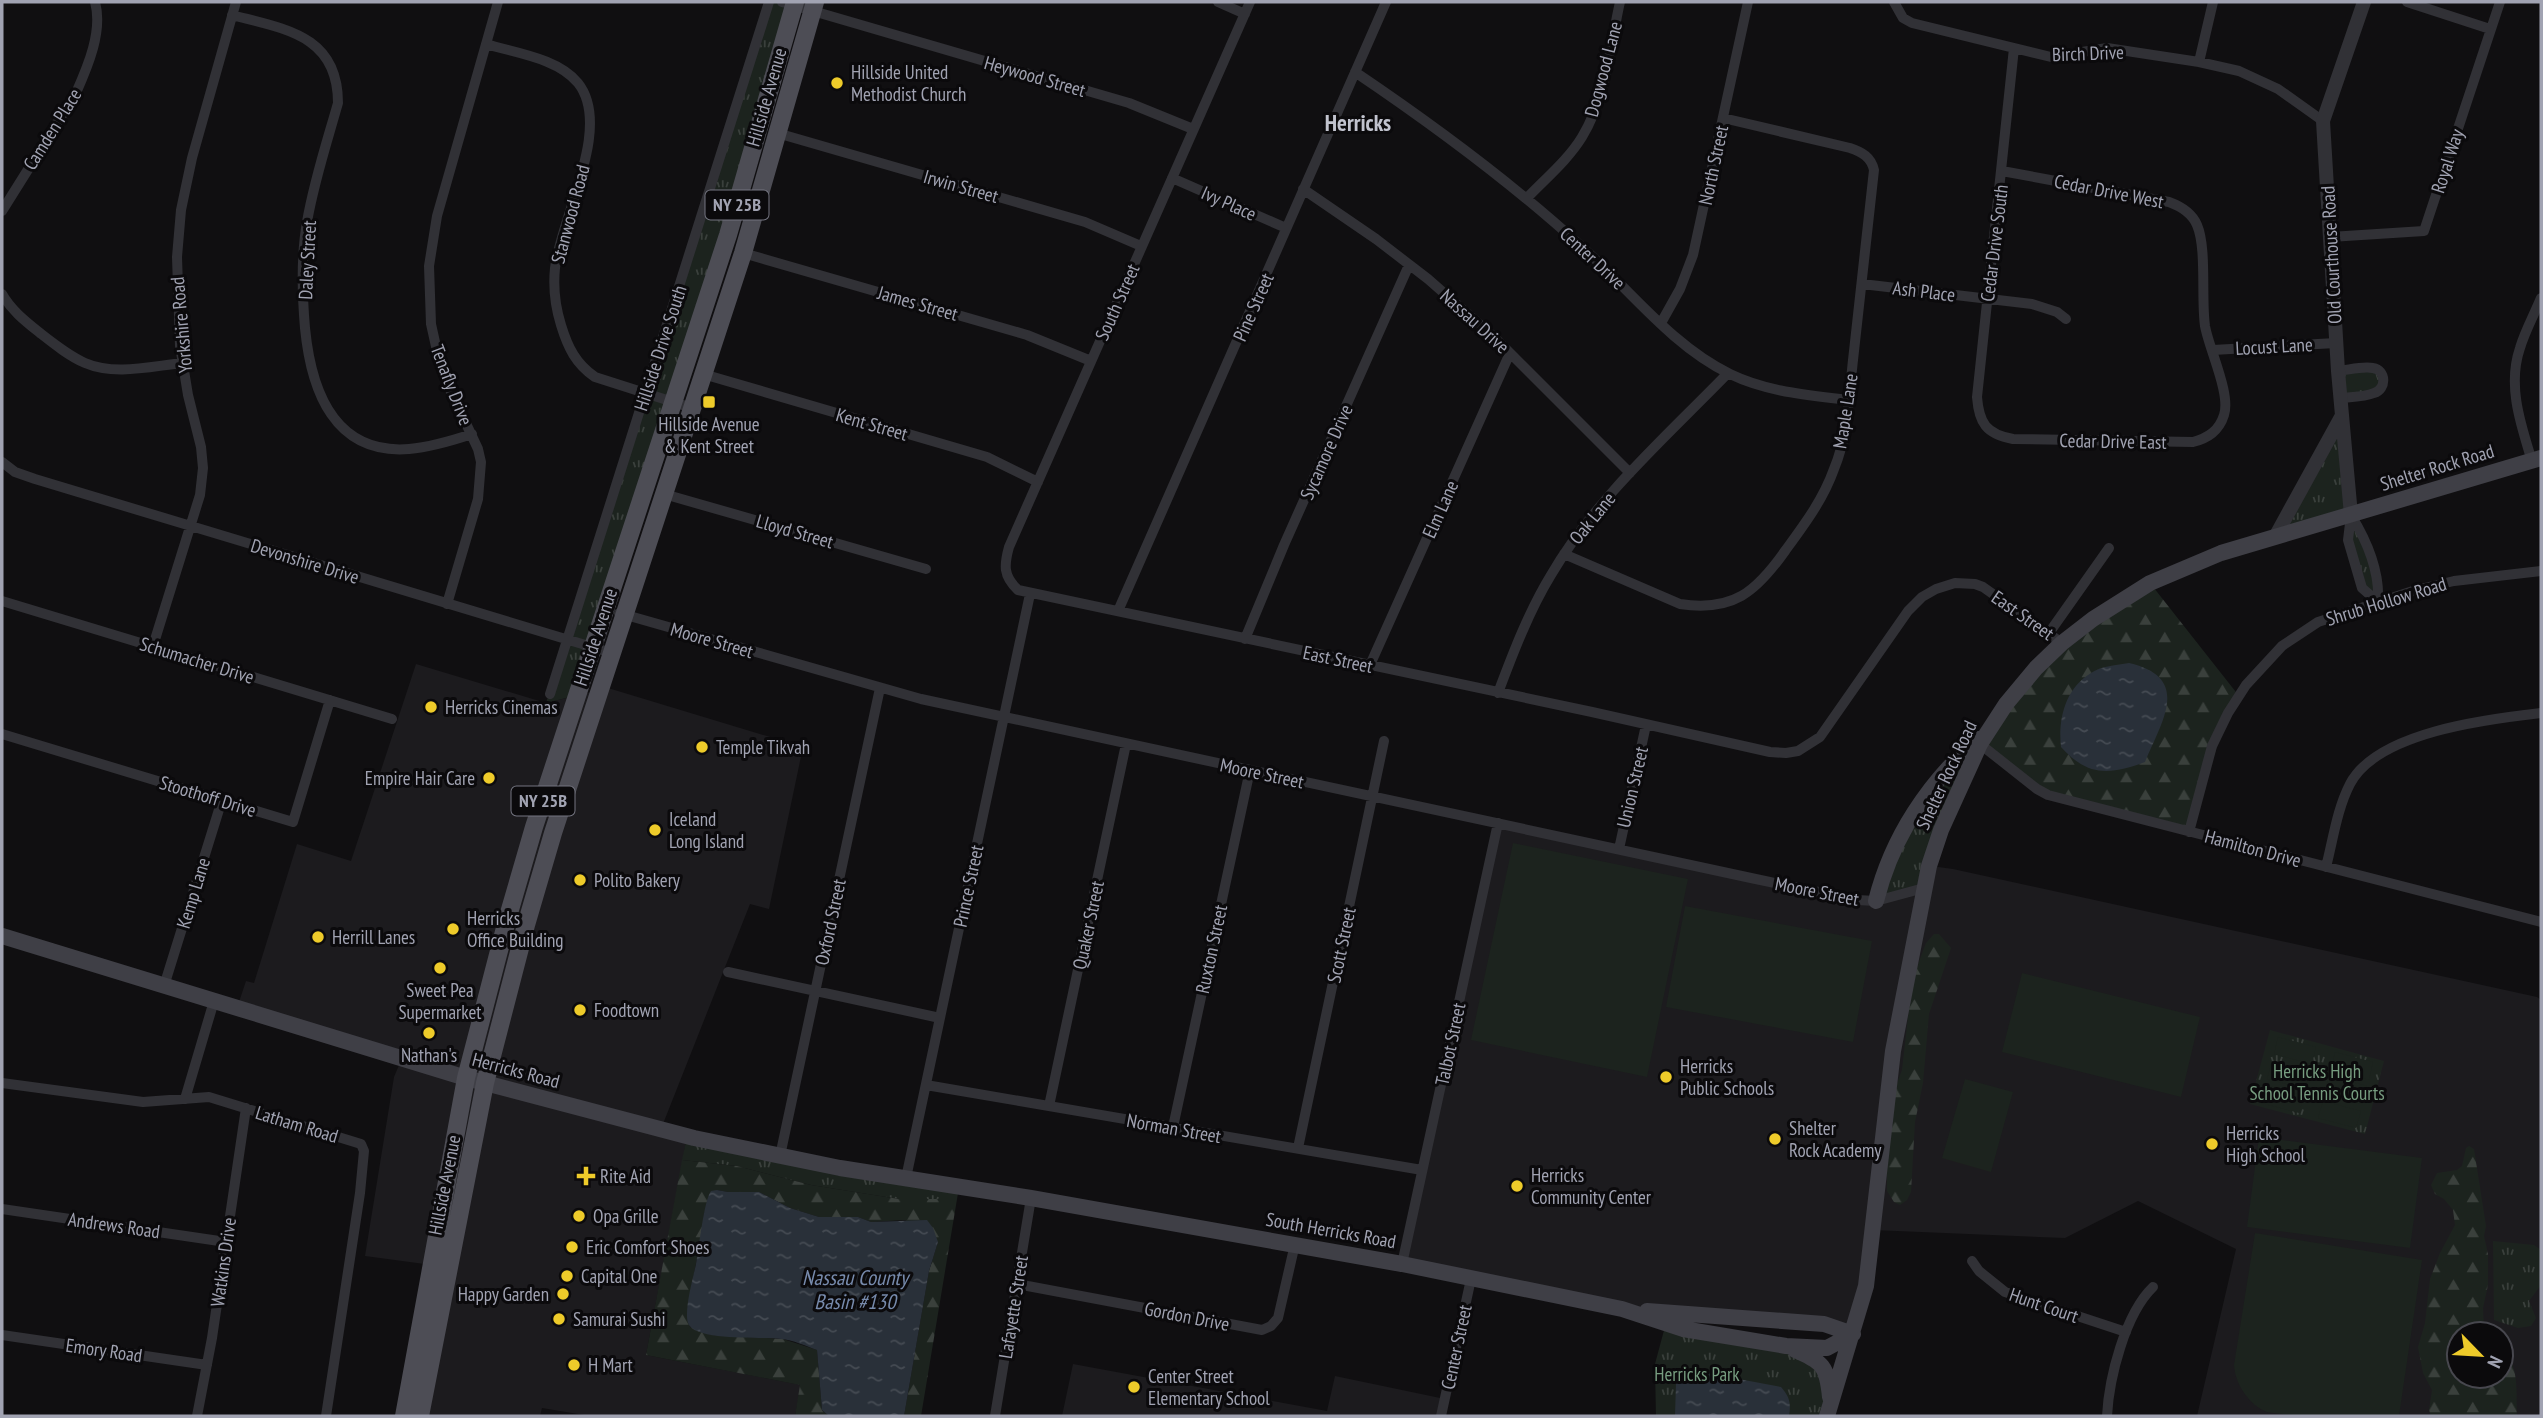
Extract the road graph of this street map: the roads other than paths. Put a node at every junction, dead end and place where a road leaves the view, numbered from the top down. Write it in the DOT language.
graph roads {
  1 [pos="95,2"];
  2 [pos="236,2"];
  3 [pos="498,2"];
  4 [pos="769,2"];
  5 [pos="1217,2"];
  6 [pos="1250,2"];
  7 [pos="1386,2"];
  8 [pos="1620,2"];
  9 [pos="1748,2"];
  10 [pos="1894,2"];
  11 [pos="2213,2"];
  12 [pos="2364,2"];
  13 [pos="2407,2"];
  14 [pos="2500,2"];
  15 [pos="790,3"];
  16 [pos="814,7"];
  17 [pos="1245,14"];
  18 [pos="232,15"];
  19 [pos="2490,29"];
  20 [pos="486,44"];
  21 [pos="2014,48"];
  22 [pos="2199,62"];
  23 [pos="1355,72"];
  24 [pos="1723,118"];
  25 [pos="2323,121"];
  26 [pos="1193,129"];
  27 [pos="777,133"];
  28 [pos="2002,172"];
  29 [pos="1172,178"];
  30 [pos="1303,189"];
  31 [pos="1527,198"];
  32 [pos="2,211"];
  33 [pos="1286,228"];
  34 [pos="2330,237"];
  35 [pos="1141,247"];
  36 [pos="743,253"];
  37 [pos="1409,265"];
  38 [pos="1862,284"];
  39 [pos="2,294"];
  40 [pos="1987,298"];
  41 [pos="2541,298"];
  42 [pos="2538,317"];
  43 [pos="2066,319"];
  44 [pos="1661,323"];
  45 [pos="2336,343"];
  46 [pos="2213,350"];
  47 [pos="1510,353"];
  48 [pos="1091,361"];
  49 [pos="183,363"];
  50 [pos="2338,371"];
  51 [pos="1728,373"];
  52 [pos="703,374"];
  53 [pos="646,394"];
  54 [pos="2340,398"];
  55 [pos="1848,400"];
  56 [pos="674,403"];
  57 [pos="692,408"];
  58 [pos="2342,416"];
  59 [pos="1993,433"];
  60 [pos="472,434"];
  61 [pos="2536,459"];
  62 [pos="2,462"];
  63 [pos="1630,472"];
  64 [pos="1038,482"];
  65 [pos="664,494"];
  66 [pos="2351,515"];
  67 [pos="190,526"];
  68 [pos="2275,537"];
  69 [pos="2109,548"];
  70 [pos="1564,554"];
  71 [pos="926,569"];
  72 [pos="2541,571"];
  73 [pos="1030,594"];
  74 [pos="2,601"];
  75 [pos="2378,602"];
  76 [pos="447,604"];
  77 [pos="606,609"];
  78 [pos="1118,611"];
  79 [pos="624,615"];
  80 [pos="2056,638"];
  81 [pos="1245,639"];
  82 [pos="566,640"];
  83 [pos="153,646"];
  84 [pos="594,648"];
  85 [pos="612,653"];
  86 [pos="1370,666"];
  87 [pos="880,688"];
  88 [pos="1498,693"];
  89 [pos="550,694"];
  90 [pos="330,700"];
  91 [pos="2541,713"];
  92 [pos="1004,717"];
  93 [pos="393,719"];
  94 [pos="1646,725"];
  95 [pos="2,734"];
  96 [pos="1983,738"];
  97 [pos="1384,741"];
  98 [pos="1126,744"];
  99 [pos="1250,770"];
  100 [pos="1372,796"];
  101 [pos="222,800"];
  102 [pos="1498,823"];
  103 [pos="2189,832"];
  104 [pos="1619,849"];
  105 [pos="2326,867"];
  106 [pos="1924,888"];
  107 [pos="1877,901"];
  108 [pos="2541,922"];
  109 [pos="3,937"];
  110 [pos="728,972"];
  111 [pos="164,986"];
  112 [pos="816,991"];
  113 [pos="214,1001"];
  114 [pos="940,1018"];
  115 [pos="466,1078"];
  116 [pos="2,1083"];
  117 [pos="485,1083"];
  118 [pos="926,1086"];
  119 [pos="185,1099"];
  120 [pos="1049,1106"];
  121 [pos="246,1108"];
  122 [pos="1173,1127"];
  123 [pos="1298,1149"];
  124 [pos="780,1156"];
  125 [pos="1422,1170"];
  126 [pos="906,1178"];
  127 [pos="1031,1198"];
  128 [pos="2,1209"];
  129 [pos="226,1242"];
  130 [pos="1295,1244"];
  131 [pos="1972,1261"];
  132 [pos="1402,1264"];
  133 [pos="1471,1279"];
  134 [pos="1017,1284"];
  135 [pos="2153,1287"];
  136 [pos="1622,1309"];
  137 [pos="2126,1332"];
  138 [pos="1853,1334"];
  139 [pos="2,1335"];
  140 [pos="1786,1346"];
  141 [pos="206,1365"];
  142 [pos="1829,1410"];
  143 [pos="197,1416"];
  144 [pos="326,1416"];
  145 [pos="410,1416"];
  146 [pos="995,1416"];
  147 [pos="1441,1416"];
  148 [pos="2107,1416"];
  1 -- 32 [label="street, Camden Place"];
  2 -- 18 [label="street, Yorkshire Road"];
  3 -- 20 [label="street, Tenafly Drive"];
  4 -- 53 [label="street, Hillside Drive South"];
  5 -- 17 [label="street"];
  6 -- 17 [label="street, South Street"];
  7 -- 23 [label="street, Pine Street"];
  8 -- 31 [label="street, Dogwood Lane"];
  9 -- 24 [label="street, North Street"];
  10 -- 21 [label="street, Birch Drive"];
  11 -- 22 [label="street"];
  12 -- 25 [label="street, Old Courthouse Road"];
  13 -- 19 [label="street"];
  14 -- 19 [label="street, Royal Way"];
  15 -- 16 [label="street, Heywood Street"];
  15 -- 56 [label="main road, Hillside Avenue / NY 25B"];
  16 -- 26 [label="street, Heywood Street"];
  16 -- 27 [label="main road, Hillside Avenue / NY 25B"];
  17 -- 26 [label="street, South Street"];
  18 -- 49 [label="street, Yorkshire Road"];
  18 -- 60 [label="street, Daley Street"];
  19 -- 34 [label="street, Royal Way"];
  20 -- 53 [label="street, Stanwood Road"];
  20 -- 60 [label="street, Tenafly Drive"];
  21 -- 22 [label="street, Birch Drive"];
  21 -- 28 [label="street, Cedar Drive South"];
  22 -- 25 [label="street, Birch Drive"];
  23 -- 30 [label="street, Pine Street"];
  23 -- 31 [label="street, Center Drive"];
  24 -- 38 [label="street, Maple Lane"];
  24 -- 44 [label="street, North Street"];
  25 -- 34 [label="street, Old Courthouse Road"];
  26 -- 29 [label="street, South Street"];
  27 -- 35 [label="street, Irwin Street"];
  27 -- 36 [label="main road, Hillside Avenue / NY 25B"];
  28 -- 40 [label="street, Cedar Drive South"];
  28 -- 46 [label="street, Cedar Drive West"];
  29 -- 33 [label="street, Ivy Place"];
  29 -- 35 [label="street, South Street"];
  30 -- 33 [label="street, Pine Street"];
  30 -- 37 [label="street, Nassau Drive"];
  31 -- 44 [label="street, Center Drive"];
  33 -- 78 [label="street, Pine Street"];
  34 -- 45 [label="street, Old Courthouse Road"];
  35 -- 48 [label="street, South Street"];
  36 -- 48 [label="street, James Street"];
  36 -- 52 [label="main road, Hillside Avenue / NY 25B"];
  37 -- 47 [label="street, Nassau Drive"];
  37 -- 81 [label="street, Sycamore Drive"];
  38 -- 40 [label="street, Ash Place"];
  38 -- 55 [label="street, Maple Lane"];
  39 -- 49 [label="street"];
  40 -- 43 [label="street, Ash Place"];
  40 -- 59 [label="street, Cedar Drive South"];
  41 -- 42 [label="street"];
  42 -- 61 [label="street"];
  44 -- 51 [label="street, Center Drive"];
  45 -- 46 [label="street, Locust Lane"];
  45 -- 50 [label="street, Old Courthouse Road"];
  46 -- 59 [label="street, Cedar Drive East"];
  47 -- 63 [label="street, Nassau Drive"];
  47 -- 86 [label="street, Elm Lane"];
  48 -- 64 [label="street, South Street"];
  49 -- 67 [label="street, Yorkshire Road"];
  50 -- 54 [label="street, Old Courthouse Road"];
  50 -- 54 [label="street"];
  51 -- 55 [label="street, Center Drive"];
  51 -- 63 [label="street, Oak Lane"];
  52 -- 57 [label="main road, Hillside Avenue / NY 25B"];
  52 -- 64 [label="street, Kent Street"];
  53 -- 56 [label="street, Stanwood Road"];
  53 -- 82 [label="street, Hillside Drive South"];
  54 -- 58 [label="street, Old Courthouse Road"];
  55 -- 70 [label="street, Maple Lane"];
  56 -- 57 [label="street, Stanwood Road"];
  56 -- 77 [label="main road, Hillside Avenue / NY 25B"];
  57 -- 65 [label="main road, Hillside Avenue / NY 25B"];
  58 -- 66 [label="street, Old Courthouse Road"];
  58 -- 68 [label="street"];
  60 -- 76 [label="street, Tenafly Drive"];
  61 -- 66 [label="main road, Shelter Rock Road"];
  62 -- 67 [label="street, Devonshire Drive"];
  63 -- 70 [label="street, Oak Lane"];
  64 -- 73 [label="street, South Street"];
  65 -- 71 [label="street, Lloyd Street"];
  65 -- 79 [label="main road, Hillside Avenue / NY 25B"];
  66 -- 68 [label="main road, Shelter Rock Road"];
  66 -- 75 [label="street"];
  66 -- 75 [label="street"];
  67 -- 76 [label="street, Devonshire Drive"];
  67 -- 83 [label="street, Yorkshire Road"];
  68 -- 80 [label="main road, Shelter Rock Road"];
  69 -- 80 [label="street"];
  70 -- 88 [label="street, Oak Lane"];
  72 -- 75 [label="street, Shrub Hollow Road"];
  73 -- 78 [label="street, East Street"];
  73 -- 92 [label="street, Prince Street"];
  74 -- 83 [label="street, Schumacher Drive"];
  75 -- 103 [label="street, Shrub Hollow Road"];
  76 -- 82 [label="street, Devonshire Drive"];
  77 -- 79 [label="street, Moore Street"];
  77 -- 84 [label="main road, Hillside Avenue / NY 25B"];
  78 -- 81 [label="street, East Street"];
  79 -- 85 [label="main road, Hillside Avenue / NY 25B"];
  79 -- 87 [label="street, Moore Street"];
  80 -- 94 [label="street, East Street"];
  80 -- 96 [label="main road, Shelter Rock Road"];
  81 -- 86 [label="street, East Street"];
  82 -- 84 [label="street, Devonshire Drive"];
  82 -- 89 [label="street, Hillside Drive South"];
  83 -- 90 [label="street, Schumacher Drive"];
  84 -- 85 [label="street, Devonshire Drive"];
  84 -- 115 [label="main road, Hillside Avenue / NY 25B"];
  85 -- 117 [label="main road, Hillside Avenue / NY 25B"];
  86 -- 88 [label="street, East Street"];
  87 -- 92 [label="street, Moore Street"];
  87 -- 112 [label="street, Oxford Street"];
  88 -- 94 [label="street, East Street"];
  90 -- 93 [label="street, Schumacher Drive"];
  90 -- 101 [label="street, Stoothoff Drive"];
  91 -- 105 [label="street"];
  92 -- 98 [label="street, Moore Street"];
  92 -- 114 [label="street, Prince Street"];
  94 -- 104 [label="street, Union Street"];
  95 -- 101 [label="street, Stoothoff Drive"];
  96 -- 103 [label="street, Hamilton Drive"];
  96 -- 106 [label="main road, Shelter Rock Road"];
  96 -- 107 [label="main road"];
  97 -- 100 [label="street, Scott Street"];
  98 -- 99 [label="street, Moore Street"];
  98 -- 120 [label="street, Quaker Street"];
  99 -- 100 [label="street, Moore Street"];
  99 -- 122 [label="street, Ruxton Street"];
  100 -- 102 [label="street, Moore Street"];
  100 -- 123 [label="street, Scott Street"];
  101 -- 111 [label="street, Kemp Lane"];
  102 -- 104 [label="street, Moore Street"];
  102 -- 125 [label="street, Talbot Street"];
  103 -- 105 [label="street, Hamilton Drive"];
  104 -- 107 [label="street, Moore Street"];
  105 -- 108 [label="street, Hamilton Drive"];
  106 -- 107 [label="street, Moore Street"];
  106 -- 138 [label="main road, Shelter Rock Road"];
  109 -- 111 [label="main road, Herricks Road"];
  110 -- 112 [label="street"];
  111 -- 113 [label="main road, Herricks Road"];
  112 -- 114 [label="street"];
  112 -- 124 [label="street, Oxford Street"];
  113 -- 115 [label="main road, Herricks Road"];
  113 -- 119 [label="street"];
  114 -- 118 [label="street, Prince Street"];
  115 -- 117 [label="main road, Herricks Road"];
  115 -- 145 [label="main road, Hillside Avenue / NY 25B"];
  116 -- 119 [label="street, Latham Road"];
  117 -- 124 [label="main road, Herricks Road"];
  117 -- 145 [label="main road, Hillside Avenue / NY 25B"];
  118 -- 120 [label="street, Norman Street"];
  118 -- 126 [label="street, Prince Street"];
  119 -- 121 [label="street, Latham Road"];
  120 -- 122 [label="street, Norman Street"];
  121 -- 129 [label="street, Watkins Drive"];
  121 -- 144 [label="street, Latham Road"];
  122 -- 123 [label="street, Norman Street"];
  123 -- 125 [label="street, Norman Street"];
  124 -- 126 [label="main road, Herricks Road"];
  125 -- 132 [label="street, Talbot Street"];
  126 -- 127 [label="main road, Herricks Road"];
  127 -- 130 [label="main road, South Herricks Road"];
  127 -- 134 [label="street, Lafayette Street"];
  128 -- 129 [label="street, Andrews Road"];
  129 -- 141 [label="street, Watkins Drive"];
  130 -- 132 [label="main road, South Herricks Road"];
  130 -- 134 [label="street, Gordon Drive"];
  131 -- 137 [label="street, Hunt Court"];
  132 -- 133 [label="main road, South Herricks Road"];
  133 -- 136 [label="main road, South Herricks Road"];
  133 -- 147 [label="street, Center Street"];
  134 -- 146 [label="street, Lafayette Street"];
  135 -- 137 [label="street"];
  136 -- 138 [label="main road, South Herricks Road"];
  136 -- 140 [label="main road, South Herricks Road"];
  137 -- 148 [label="street"];
  138 -- 140 [label="main road, South Herricks Road"];
  138 -- 142 [label="main road, Shelter Rock Road"];
  139 -- 141 [label="street, Emory Road"];
  140 -- 142 [label="main road"];
  141 -- 143 [label="street, Watkins Drive"];
}
